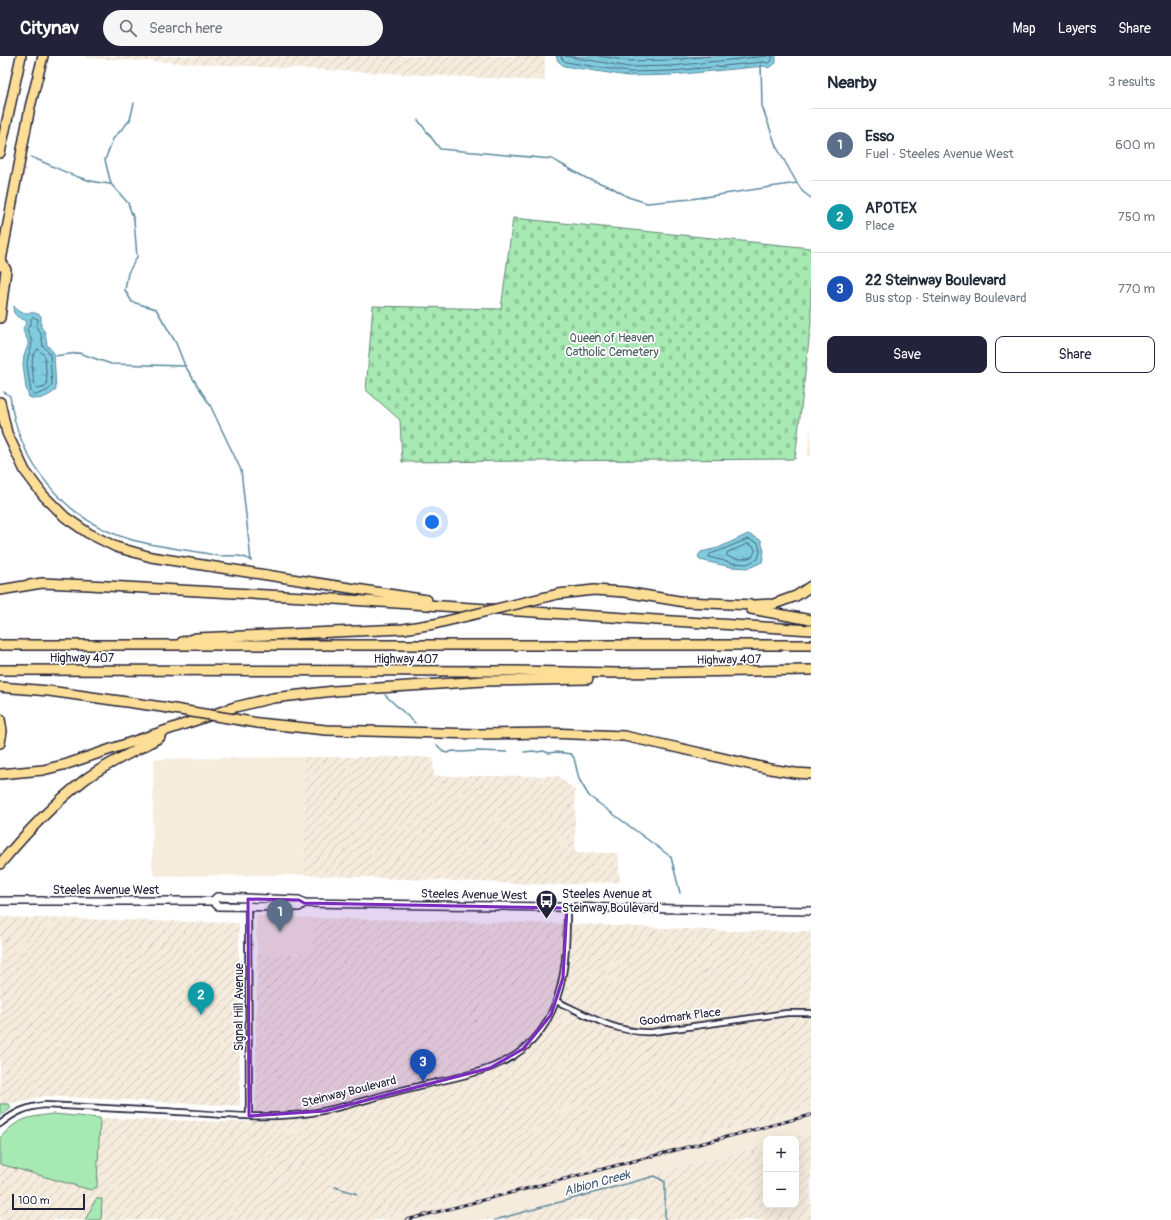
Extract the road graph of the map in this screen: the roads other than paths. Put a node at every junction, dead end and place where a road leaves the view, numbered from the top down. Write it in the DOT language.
graph roads {
  1 [pos="21,56"];
  2 [pos="43,56"];
  3 [pos="0,153"];
  4 [pos="0,264"];
  5 [pos="0,318"];
  6 [pos="0,402"];
  7 [pos="811,586"];
  8 [pos="0,590"];
  9 [pos="728,605"];
  10 [pos="456,608"];
  11 [pos="811,620"];
  12 [pos="811,630"];
  13 [pos="0,645"];
  14 [pos="172,645"];
  15 [pos="811,645"];
  16 [pos="0,670"];
  17 [pos="811,670"];
  18 [pos="615,673"];
  19 [pos="0,686"];
  20 [pos="0,719"];
  21 [pos="178,725"];
  22 [pos="0,743"];
  23 [pos="0,774"];
  24 [pos="811,774"];
  25 [pos="0,864"];
  26 [pos="0,901"];
  27 [pos="248,902"];
  28 [pos="567,908"];
  29 [pos="811,911"];
  30 [pos="556,1001"];
  31 [pos="811,1013"];
  32 [pos="249,1116"];
  33 [pos="0,1124"];
  1 -- 3 [label="highway"];
  2 -- 4 [label="highway"];
  4 -- 5 [label="highway"];
  6 -- 10 [label="highway"];
  7 -- 9 [label="highway"];
  8 -- 10 [label="highway"];
  9 -- 11 [label="highway"];
  9 -- 14 [label="highway, bridge"];
  10 -- 12 [label="highway"];
  13 -- 14 [label="highway, Highway 407"];
  14 -- 15 [label="highway, Highway 407"];
  16 -- 18 [label="highway, Highway 407"];
  17 -- 18 [label="highway, Highway 407"];
  18 -- 21 [label="highway"];
  19 -- 24 [label="highway, bridge"];
  20 -- 22 [label="highway"];
  21 -- 23 [label="highway"];
  21 -- 25 [label="highway"];
  26 -- 27 [label="main road, Steeles Avenue West"];
  27 -- 28 [label="main road, Steeles Avenue West"];
  27 -- 32 [label="street, Signal Hill Avenue"];
  28 -- 29 [label="main road, Steeles Avenue West"];
  28 -- 30 [label="street, Steinway Boulevard"];
  30 -- 31 [label="street, Goodmark Place"];
  30 -- 32 [label="street, Steinway Boulevard"];
  32 -- 33 [label="street, Steinway Boulevard"];
}
